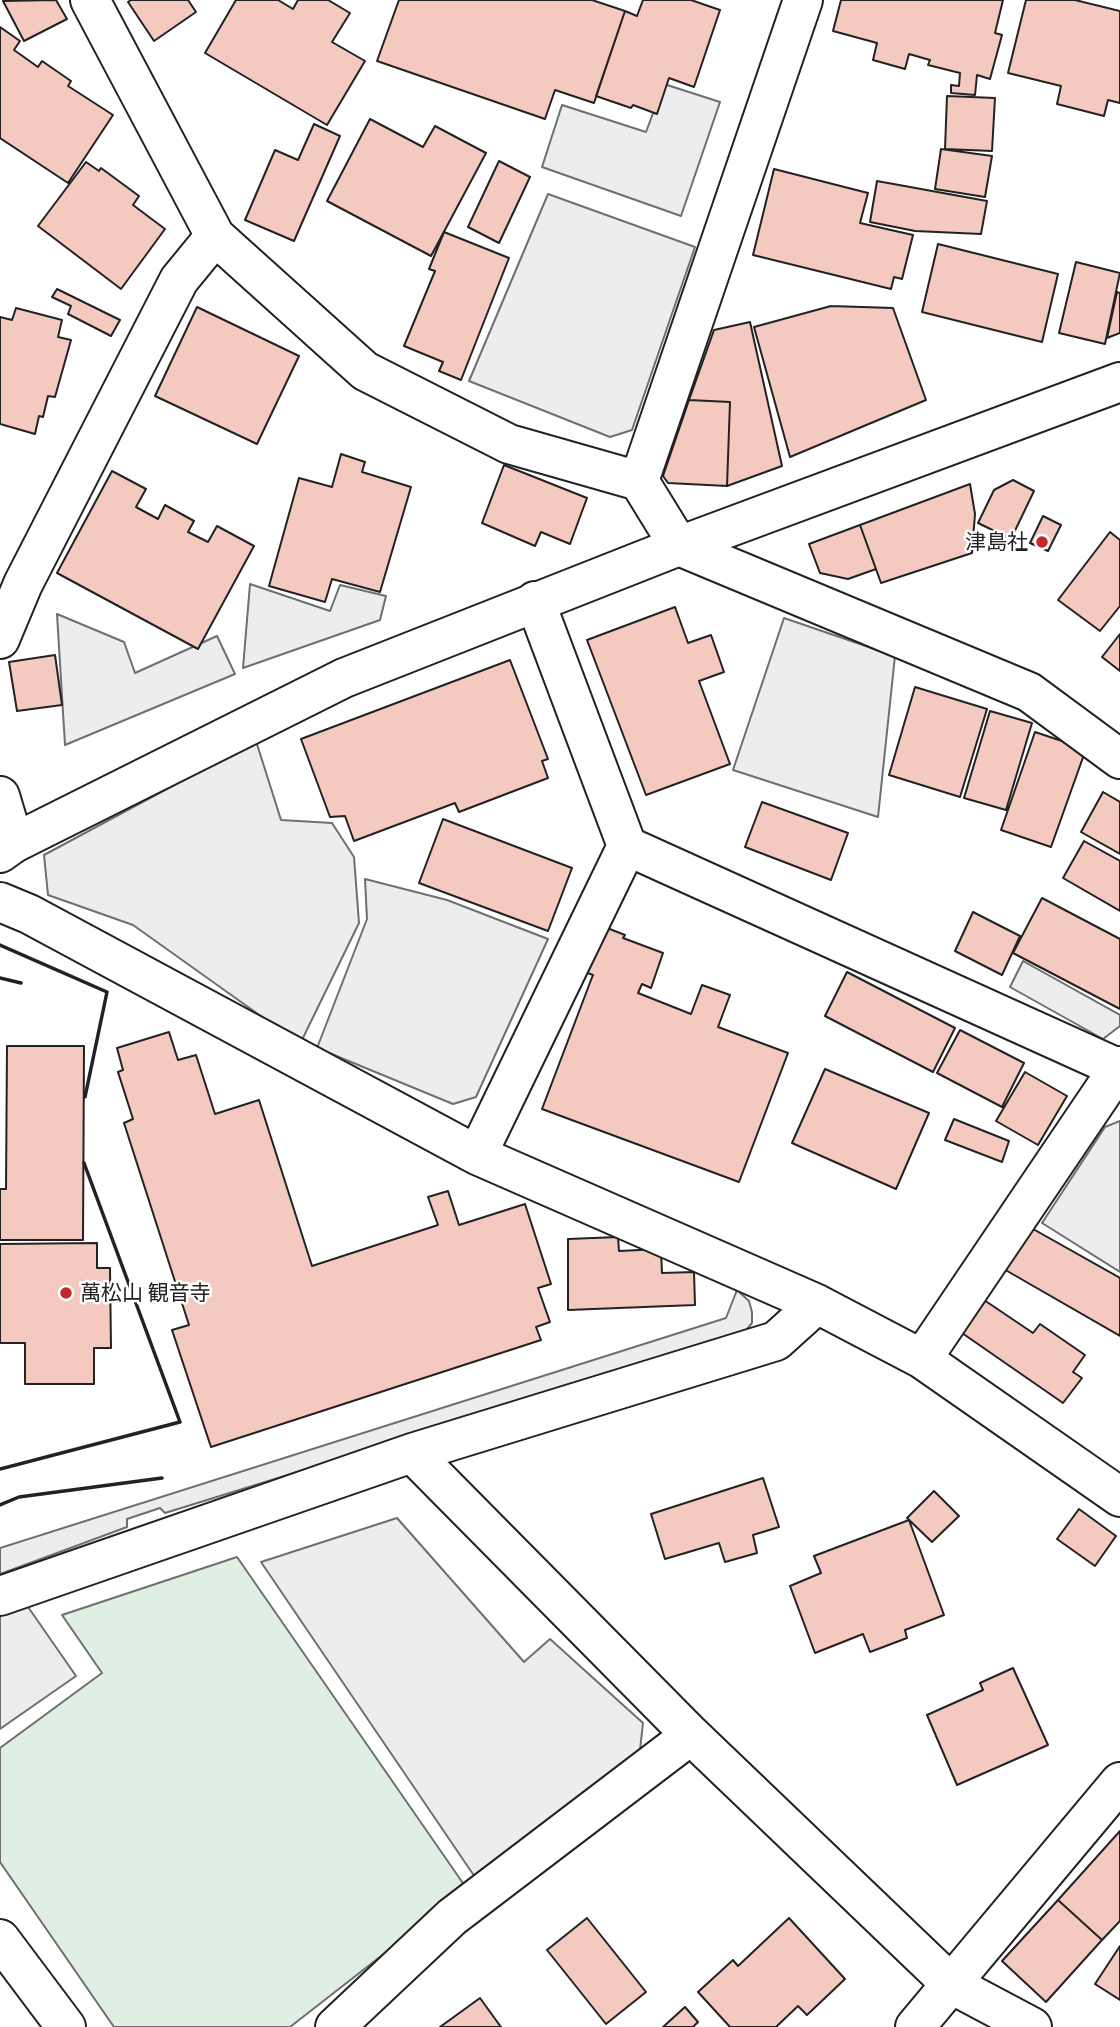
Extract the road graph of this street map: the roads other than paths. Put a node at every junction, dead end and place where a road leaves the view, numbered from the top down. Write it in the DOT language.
graph roads {
  1 [pos="90,0"];
  2 [pos="803,0"];
  3 [pos="215,236"];
  4 [pos="1120,382"];
  5 [pos="639,481"];
  6 [pos="679,547"];
  7 [pos="12,576"];
  8 [pos="536,601"];
  9 [pos="0,639"];
  10 [pos="1120,759"];
  11 [pos="0,796"];
  12 [pos="627,846"];
  13 [pos="7,848"];
  14 [pos="0,902"];
  15 [pos="1120,1068"];
  16 [pos="477,1155"];
  17 [pos="817,1304"];
  18 [pos="922,1359"];
  19 [pos="412,1453"];
  20 [pos="1120,1497"];
  21 [pos="0,1595"];
  22 [pos="691,1735"];
  23 [pos="1120,1782"];
  24 [pos="0,1939"];
  25 [pos="951,1984"];
  26 [pos="66,2027"];
  27 [pos="335,2027"];
  28 [pos="915,2027"];
  29 [pos="1032,2027"];
  1 -- 3 [label="street"];
  2 -- 5 [label="street"];
  3 -- 5 [label="street"];
  3 -- 7 [label="street"];
  4 -- 6 [label="street"];
  5 -- 6 [label="street"];
  6 -- 8 [label="street"];
  6 -- 10 [label="street"];
  7 -- 9 [label="street"];
  8 -- 12 [label="street"];
  8 -- 13 [label="street"];
  11 -- 13 [label="street"];
  12 -- 15 [label="street"];
  12 -- 16 [label="street"];
  14 -- 16 [label="street"];
  15 -- 18 [label="street"];
  16 -- 17 [label="street"];
  17 -- 18 [label="street"];
  17 -- 19 [label="street"];
  18 -- 20 [label="street"];
  19 -- 21 [label="street"];
  19 -- 22 [label="street"];
  22 -- 25 [label="street"];
  22 -- 27 [label="street"];
  23 -- 25 [label="street"];
  24 -- 26 [label="street"];
  25 -- 28 [label="street"];
  25 -- 29 [label="street"];
}
